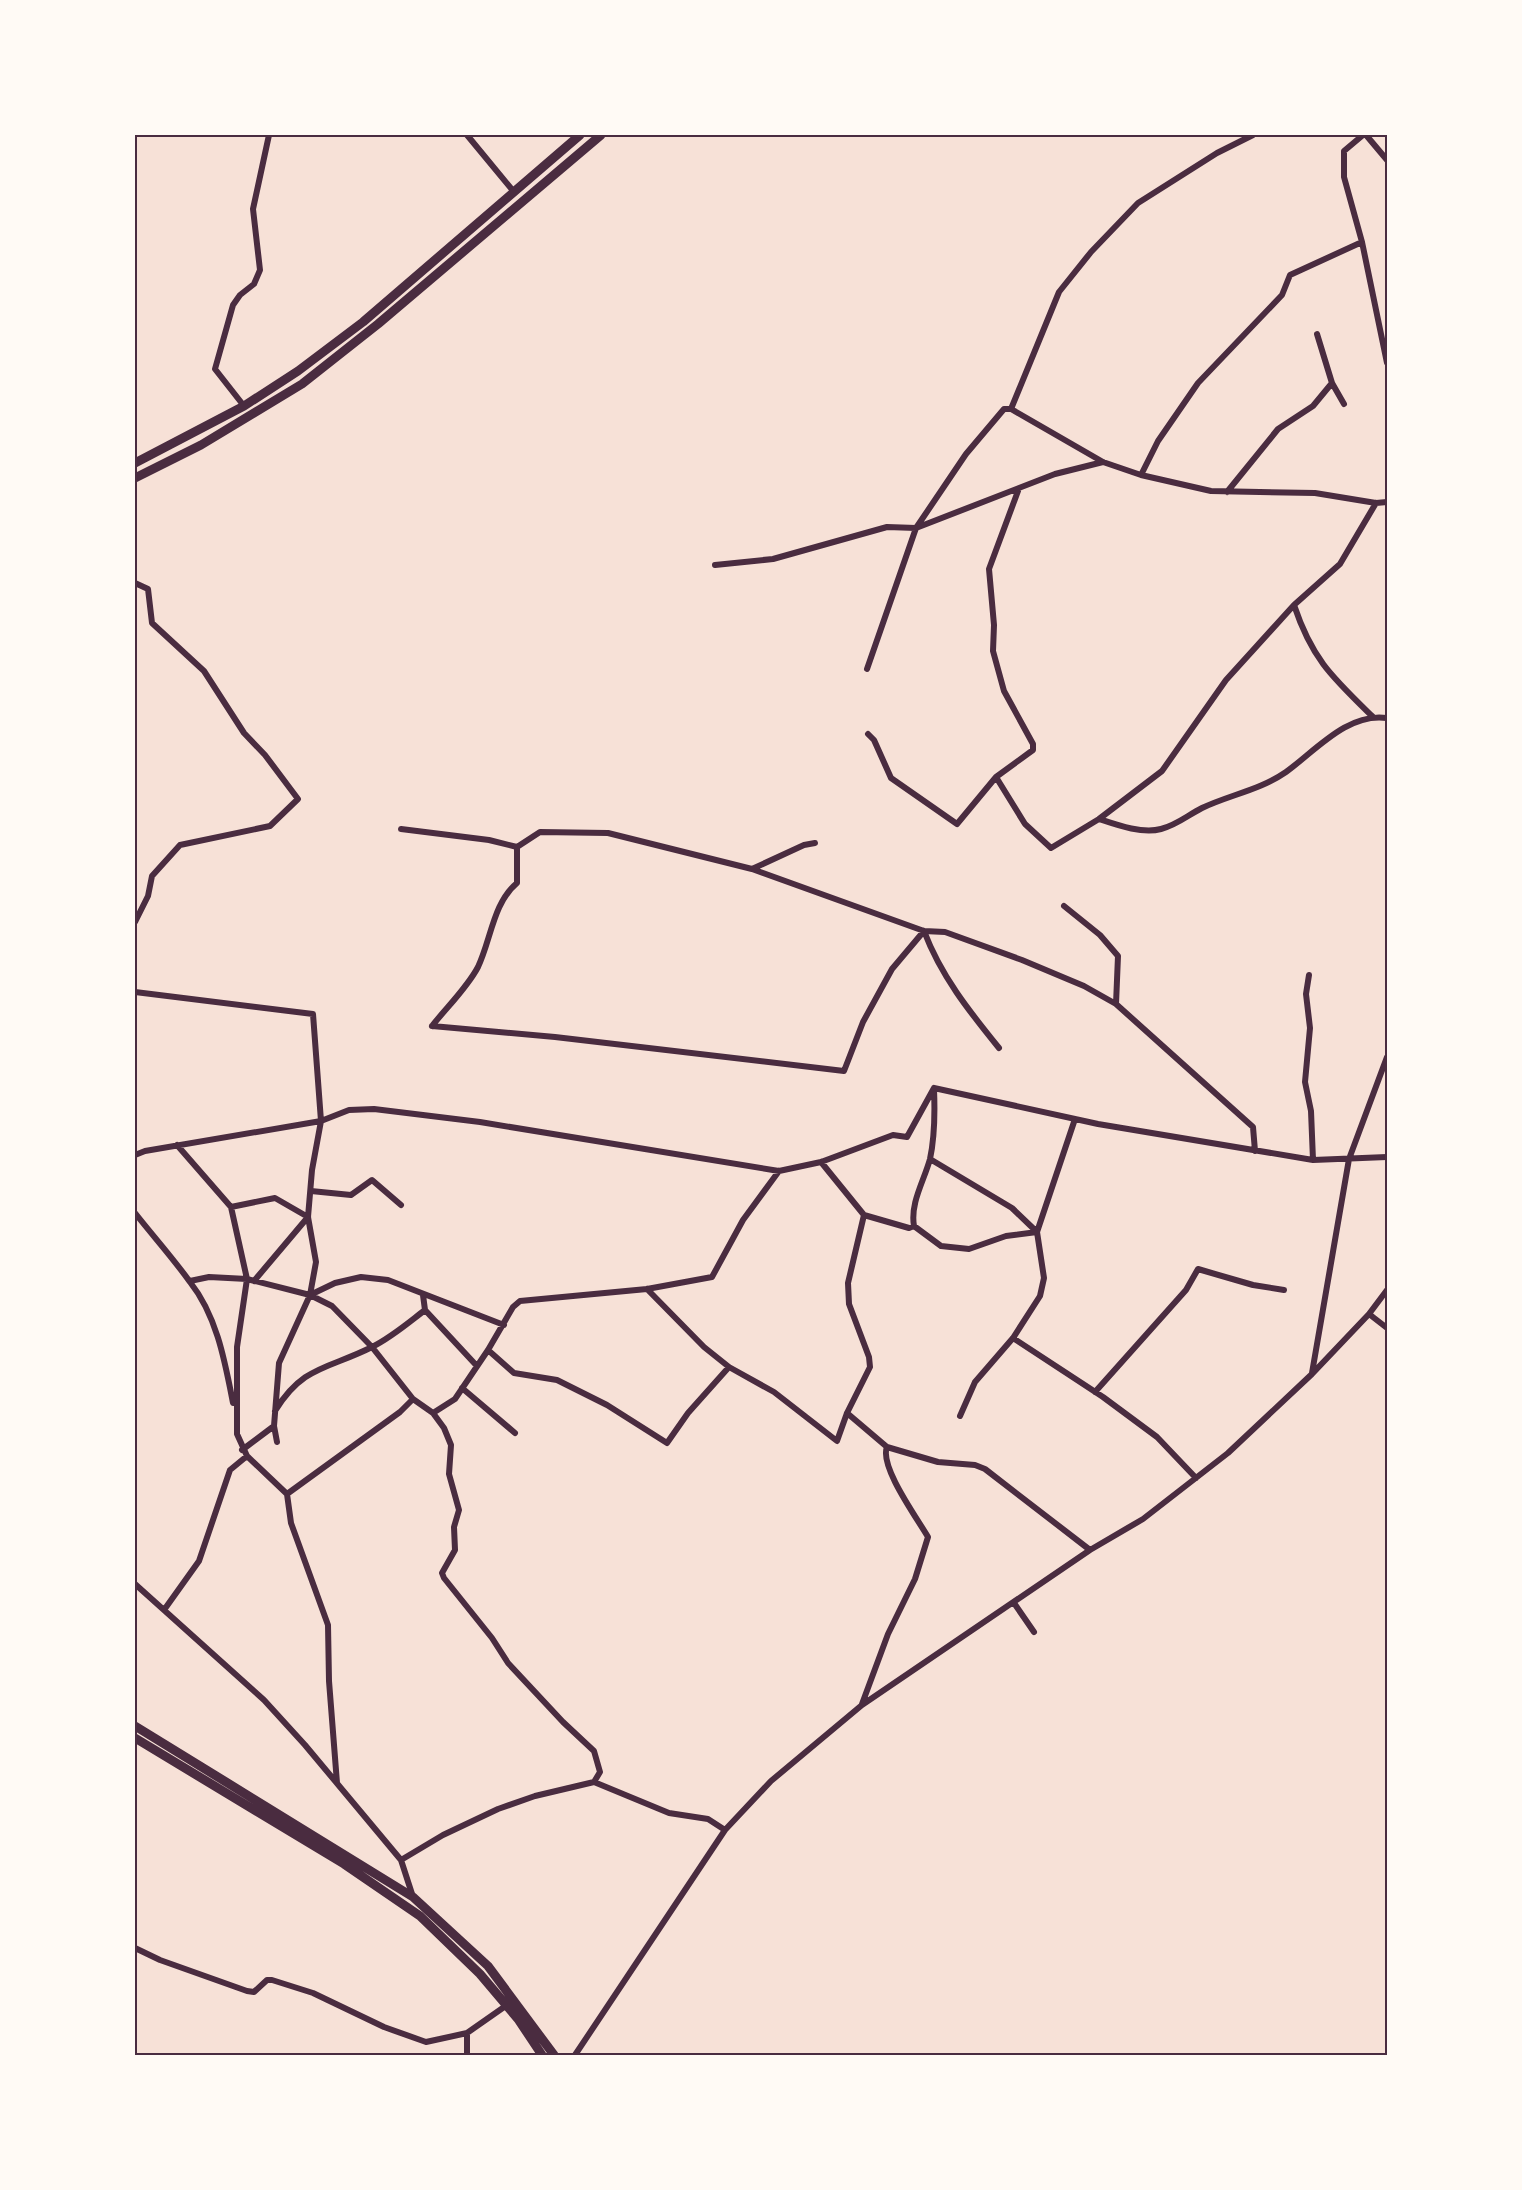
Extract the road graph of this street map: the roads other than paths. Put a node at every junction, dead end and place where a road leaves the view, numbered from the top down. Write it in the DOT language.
graph roads {
  1 [pos="269,135"];
  2 [pos="467,135"];
  3 [pos="580,135"];
  4 [pos="600,135"];
  5 [pos="1253,135"];
  6 [pos="1364,135"];
  7 [pos="1387,160"];
  8 [pos="514,192"];
  9 [pos="1362,242"];
  10 [pos="1317,334"];
  11 [pos="1387,363"];
  12 [pos="1332,383"];
  13 [pos="1344,404"];
  14 [pos="244,406"];
  15 [pos="1011,409"];
  16 [pos="1103,462"];
  17 [pos="135,463"];
  18 [pos="1141,475"];
  19 [pos="135,478"];
  20 [pos="1018,491"];
  21 [pos="1227,492"];
  22 [pos="1387,502"];
  23 [pos="1376,503"];
  24 [pos="916,528"];
  25 [pos="715,566"];
  26 [pos="135,583"];
  27 [pos="1294,605"];
  28 [pos="867,669"];
  29 [pos="1372,716"];
  30 [pos="1387,718"];
  31 [pos="868,734"];
  32 [pos="996,777"];
  33 [pos="1099,819"];
  34 [pos="402,829"];
  35 [pos="815,843"];
  36 [pos="517,848"];
  37 [pos="752,869"];
  38 [pos="1064,906"];
  39 [pos="135,922"];
  40 [pos="924,931"];
  41 [pos="1308,975"];
  42 [pos="135,992"];
  43 [pos="1116,1004"];
  44 [pos="999,1048"];
  45 [pos="1387,1057"];
  46 [pos="934,1088"];
  47 [pos="1075,1119"];
  48 [pos="321,1121"];
  49 [pos="177,1145"];
  50 [pos="1255,1151"];
  51 [pos="135,1155"];
  52 [pos="1387,1157"];
  53 [pos="930,1159"];
  54 [pos="1349,1159"];
  55 [pos="1313,1160"];
  56 [pos="820,1162"];
  57 [pos="779,1171"];
  58 [pos="311,1191"];
  59 [pos="401,1205"];
  60 [pos="231,1207"];
  61 [pos="135,1213"];
  62 [pos="864,1215"];
  63 [pos="308,1217"];
  64 [pos="914,1226"];
  65 [pos="1037,1232"];
  66 [pos="246,1279"];
  67 [pos="190,1281"];
  68 [pos="254,1281"];
  69 [pos="647,1289"];
  70 [pos="1284,1290"];
  71 [pos="1387,1290"];
  72 [pos="310,1295"];
  73 [pos="423,1295"];
  74 [pos="425,1310"];
  75 [pos="1369,1314"];
  76 [pos="504,1324"];
  77 [pos="1387,1328"];
  78 [pos="1013,1338"];
  79 [pos="372,1347"];
  80 [pos="488,1350"];
  81 [pos="476,1365"];
  82 [pos="729,1367"];
  83 [pos="1312,1374"];
  84 [pos="462,1388"];
  85 [pos="1095,1392"];
  86 [pos="413,1399"];
  87 [pos="235,1412"];
  88 [pos="275,1412"];
  89 [pos="433,1413"];
  90 [pos="847,1413"];
  91 [pos="960,1416"];
  92 [pos="274,1426"];
  93 [pos="515,1433"];
  94 [pos="277,1442"];
  95 [pos="887,1447"];
  96 [pos="245,1453"];
  97 [pos="1196,1478"];
  98 [pos="287,1494"];
  99 [pos="1090,1550"];
  100 [pos="135,1584"];
  101 [pos="1014,1603"];
  102 [pos="164,1610"];
  103 [pos="1034,1632"];
  104 [pos="862,1705"];
  105 [pos="135,1726"];
  106 [pos="135,1738"];
  107 [pos="594,1782"];
  108 [pos="337,1783"];
  109 [pos="725,1830"];
  110 [pos="401,1860"];
  111 [pos="413,1898"];
  112 [pos="135,1948"];
  113 [pos="507,2005"];
  114 [pos="467,2032"];
  115 [pos="467,2055"];
  116 [pos="542,2055"];
  117 [pos="554,2055"];
  118 [pos="575,2055"];
  1 -- 14 [label="street"];
  2 -- 8 [label="street"];
  3 -- 8 [label="main road"];
  4 -- 19 [label="main road"];
  5 -- 15 [label="street"];
  6 -- 7 [label="street"];
  6 -- 9 [label="street"];
  8 -- 14 [label="main road"];
  9 -- 11 [label="street"];
  9 -- 18 [label="street"];
  10 -- 12 [label="street"];
  12 -- 13 [label="street"];
  12 -- 21 [label="street"];
  14 -- 17 [label="main road"];
  15 -- 16 [label="street"];
  15 -- 24 [label="street"];
  16 -- 18 [label="street"];
  16 -- 20 [label="street"];
  18 -- 21 [label="street"];
  20 -- 24 [label="street"];
  20 -- 32 [label="street"];
  21 -- 23 [label="street"];
  22 -- 23 [label="street"];
  23 -- 27 [label="street"];
  24 -- 25 [label="street"];
  24 -- 28 [label="street"];
  26 -- 39 [label="street"];
  27 -- 29 [label="street"];
  27 -- 33 [label="street"];
  29 -- 30 [label="street"];
  29 -- 33 [label="street"];
  31 -- 32 [label="street"];
  32 -- 33 [label="street"];
  34 -- 36 [label="street"];
  35 -- 37 [label="street"];
  36 -- 37 [label="street"];
  36 -- 40 [label="street"];
  37 -- 40 [label="street"];
  38 -- 43 [label="street"];
  40 -- 43 [label="street"];
  40 -- 44 [label="street"];
  41 -- 55 [label="street"];
  42 -- 48 [label="street"];
  43 -- 50 [label="street"];
  45 -- 54 [label="street"];
  46 -- 47 [label="street"];
  46 -- 53 [label="street"];
  46 -- 56 [label="street"];
  47 -- 50 [label="street"];
  47 -- 65 [label="street"];
  48 -- 49 [label="street"];
  48 -- 57 [label="street"];
  48 -- 58 [label="street"];
  49 -- 51 [label="street"];
  49 -- 60 [label="street"];
  50 -- 55 [label="street"];
  52 -- 54 [label="street"];
  53 -- 64 [label="street"];
  53 -- 65 [label="street"];
  54 -- 55 [label="street"];
  54 -- 83 [label="street"];
  56 -- 57 [label="street"];
  56 -- 62 [label="street"];
  57 -- 69 [label="street"];
  58 -- 59 [label="street"];
  58 -- 63 [label="street"];
  60 -- 63 [label="street"];
  60 -- 66 [label="street"];
  61 -- 67 [label="street"];
  62 -- 64 [label="street"];
  62 -- 90 [label="street"];
  63 -- 68 [label="street"];
  63 -- 72 [label="street"];
  64 -- 65 [label="street"];
  65 -- 78 [label="street"];
  66 -- 67 [label="street"];
  66 -- 68 [label="street"];
  66 -- 87 [label="street"];
  67 -- 87 [label="street"];
  68 -- 72 [label="street"];
  69 -- 76 [label="street"];
  69 -- 82 [label="street"];
  70 -- 85 [label="street"];
  71 -- 75 [label="street"];
  72 -- 73 [label="street"];
  72 -- 79 [label="street"];
  72 -- 88 [label="street"];
  73 -- 74 [label="street"];
  73 -- 76 [label="street"];
  74 -- 79 [label="street"];
  74 -- 81 [label="street"];
  75 -- 77 [label="street"];
  75 -- 83 [label="street"];
  76 -- 80 [label="street"];
  78 -- 85 [label="street"];
  78 -- 91 [label="street"];
  79 -- 86 [label="street"];
  79 -- 88 [label="street"];
  80 -- 81 [label="street"];
  80 -- 82 [label="street"];
  81 -- 84 [label="street"];
  82 -- 90 [label="street"];
  83 -- 97 [label="street"];
  84 -- 89 [label="street"];
  84 -- 93 [label="street"];
  85 -- 97 [label="street"];
  86 -- 89 [label="street"];
  86 -- 98 [label="street"];
  87 -- 96 [label="street"];
  88 -- 92 [label="street"];
  89 -- 107 [label="street"];
  90 -- 95 [label="street"];
  92 -- 94 [label="street"];
  92 -- 96 [label="street"];
  95 -- 99 [label="street"];
  95 -- 104 [label="street"];
  96 -- 98 [label="street"];
  96 -- 102 [label="street"];
  97 -- 99 [label="street"];
  98 -- 108 [label="street"];
  99 -- 101 [label="street"];
  100 -- 102 [label="street"];
  101 -- 103 [label="street"];
  101 -- 104 [label="street"];
  102 -- 108 [label="street"];
  104 -- 109 [label="street"];
  105 -- 111 [label="main road"];
  106 -- 113 [label="main road"];
  107 -- 109 [label="street"];
  107 -- 110 [label="street"];
  108 -- 110 [label="street"];
  109 -- 118 [label="street"];
  110 -- 111 [label="street"];
  111 -- 117 [label="main road"];
  112 -- 114 [label="street"];
  113 -- 114 [label="street"];
  113 -- 116 [label="main road"];
  114 -- 115 [label="street"];
}
